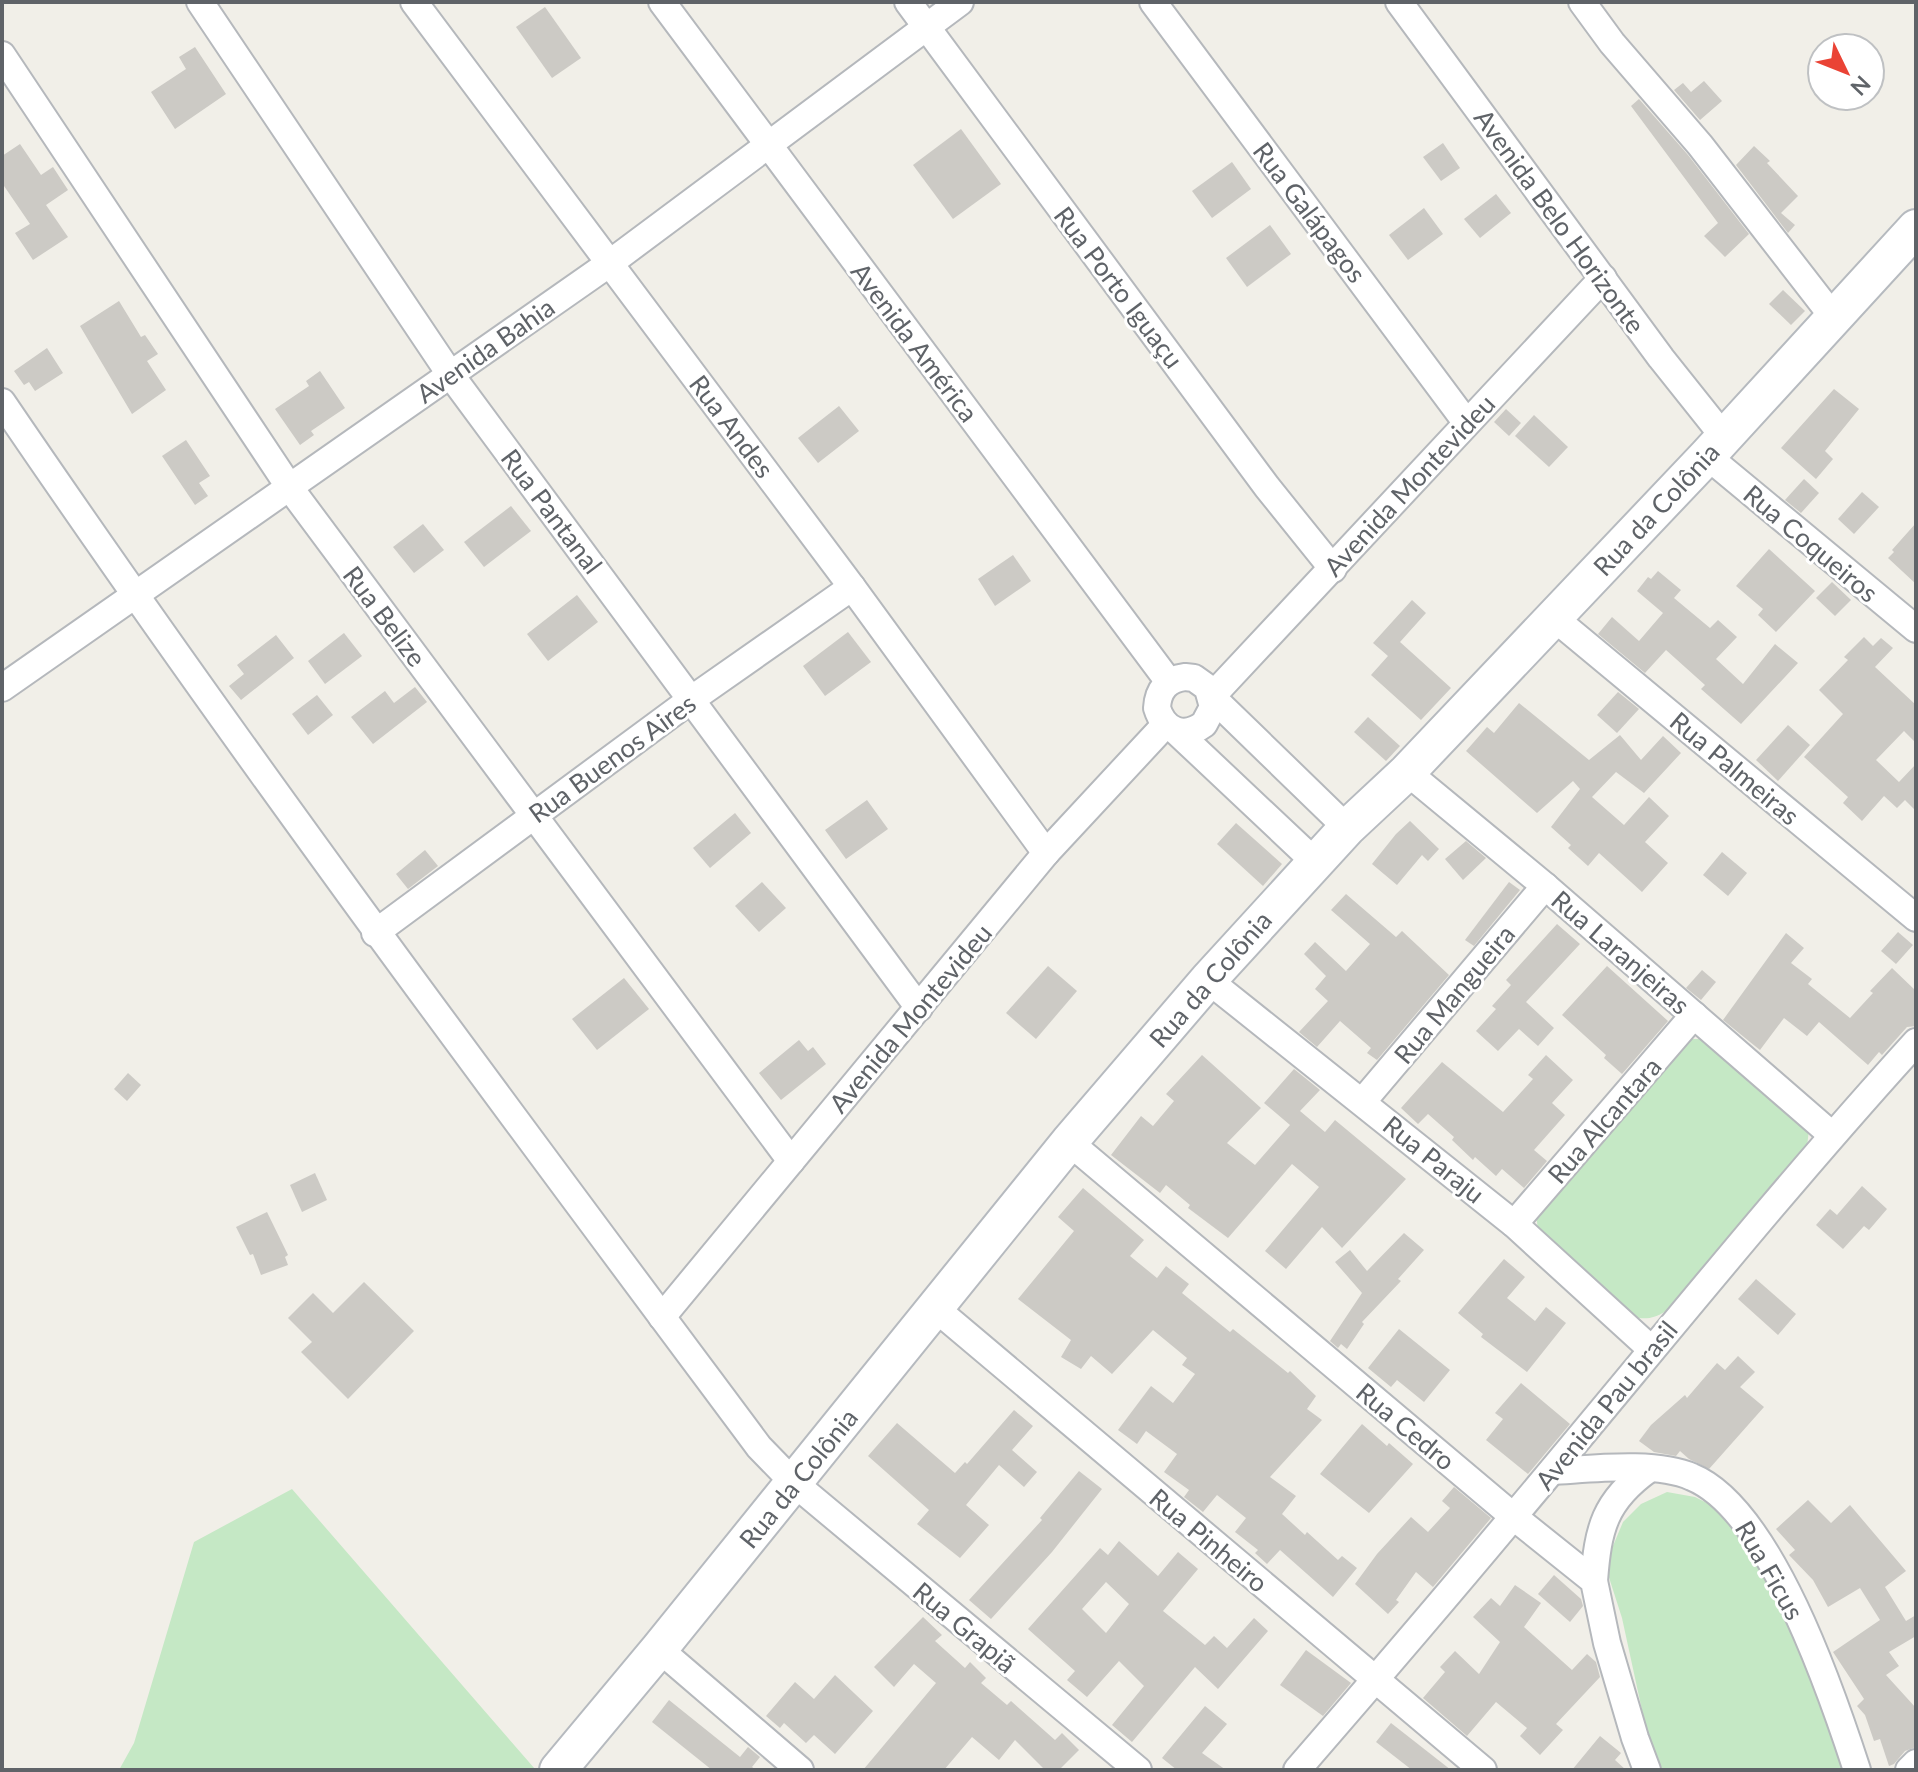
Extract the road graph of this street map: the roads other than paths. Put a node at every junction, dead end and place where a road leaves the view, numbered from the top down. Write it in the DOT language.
graph roads {
  1 [pos="200,2"];
  2 [pos="414,2"];
  3 [pos="662,2"];
  4 [pos="908,2"];
  5 [pos="960,2"];
  6 [pos="1153,2"];
  7 [pos="1399,2"];
  8 [pos="1582,2"];
  9 [pos="926,27"];
  10 [pos="2,55"];
  11 [pos="768,146"];
  12 [pos="1915,231"];
  13 [pos="610,263"];
  14 [pos="1603,278"];
  15 [pos="1834,318"];
  16 [pos="450,374"];
  17 [pos="2,402"];
  18 [pos="1466,422"];
  19 [pos="1715,447"];
  20 [pos="290,488"];
  21 [pos="1333,569"];
  22 [pos="852,587"];
  23 [pos="134,597"];
  24 [pos="1553,617"];
  25 [pos="1916,629"];
  26 [pos="1169,682"];
  27 [pos="2,688"];
  28 [pos="1213,695"];
  29 [pos="692,699"];
  30 [pos="1171,728"];
  31 [pos="1407,772"];
  32 [pos="533,815"];
  33 [pos="1347,828"];
  34 [pos="1046,853"];
  35 [pos="1315,862"];
  36 [pos="1545,886"];
  37 [pos="1916,918"];
  38 [pos="375,933"];
  39 [pos="1208,980"];
  40 [pos="919,1008"];
  41 [pos="1694,1015"];
  42 [pos="1916,1042"];
  43 [pos="1363,1101"];
  44 [pos="1832,1135"];
  45 [pos="1069,1142"];
  46 [pos="791,1161"];
  47 [pos="1514,1224"];
  48 [pos="935,1308"];
  49 [pos="662,1317"];
  50 [pos="1651,1349"];
  51 [pos="1649,1469"];
  52 [pos="1552,1471"];
  53 [pos="794,1483"];
  54 [pos="1514,1517"];
  55 [pos="1594,1581"];
  56 [pos="659,1649"];
  57 [pos="1375,1680"];
  58 [pos="1095,1737"];
  59 [pos="1916,1763"];
  60 [pos="558,1770"];
  61 [pos="800,1770"];
  62 [pos="1103,1770"];
  63 [pos="1138,1770"];
  64 [pos="1297,1770"];
  65 [pos="1483,1770"];
  66 [pos="1647,1770"];
  67 [pos="1857,1770"];
  68 [pos="1909,1770"];
  1 -- 16 [label="street, Rua Pantanal"];
  2 -- 13 [label="street, Rua Andes"];
  3 -- 11 [label="street, Avenida América"];
  4 -- 9 [label="street, Rua Porto Iguaçu"];
  5 -- 9 [label="street, Avenida Bahia"];
  6 -- 18 [label="street, Rua Galápagos"];
  7 -- 14 [label="street, Avenida Belo Horizonte"];
  8 -- 15 [label="street"];
  9 -- 11 [label="street, Avenida Bahia"];
  9 -- 21 [label="street, Rua Porto Iguaçu"];
  10 -- 20 [label="street, Rua Belize"];
  11 -- 13 [label="street, Avenida Bahia"];
  11 -- 26 [label="street, Avenida América"];
  12 -- 15 [label="main road, Rua da Colônia"];
  13 -- 16 [label="street, Avenida Bahia"];
  13 -- 22 [label="street, Rua Andes"];
  14 -- 18 [label="street, Avenida Montevideu"];
  14 -- 19 [label="street, Avenida Belo Horizonte"];
  15 -- 19 [label="main road, Rua da Colônia"];
  16 -- 20 [label="street, Avenida Bahia"];
  16 -- 29 [label="street, Rua Pantanal"];
  17 -- 23 [label="street, Rua Grapiã"];
  18 -- 21 [label="street, Avenida Montevideu"];
  19 -- 24 [label="main road, Rua da Colônia"];
  19 -- 25 [label="street, Rua Coqueiros"];
  20 -- 23 [label="street, Avenida Bahia"];
  20 -- 32 [label="street, Rua Belize"];
  21 -- 28 [label="street, Avenida Montevideu"];
  22 -- 29 [label="street, Rua Buenos Aires"];
  22 -- 34 [label="street, Rua Andes"];
  23 -- 27 [label="street, Avenida Bahia"];
  23 -- 38 [label="street, Rua Grapiã"];
  24 -- 31 [label="main road, Rua da Colônia"];
  24 -- 37 [label="street, Rua Palmeiras"];
  26 -- 28 [label="street"];
  26 -- 30 [label="street"];
  28 -- 30 [label="street"];
  28 -- 33 [label="street"];
  29 -- 32 [label="street, Rua Buenos Aires"];
  29 -- 40 [label="street, Rua Pantanal"];
  30 -- 34 [label="street, Avenida Montevideu"];
  30 -- 35 [label="street"];
  31 -- 33 [label="main road, Rua da Colônia"];
  31 -- 36 [label="street, Rua Laranjeiras"];
  32 -- 38 [label="street, Rua Buenos Aires"];
  32 -- 46 [label="street, Rua Belize"];
  33 -- 35 [label="main road, Rua da Colônia"];
  34 -- 40 [label="street, Avenida Montevideu"];
  35 -- 39 [label="main road, Rua da Colônia"];
  36 -- 41 [label="street, Rua Laranjeiras"];
  36 -- 43 [label="street, Rua Mangueira"];
  38 -- 49 [label="street, Rua Grapiã"];
  39 -- 43 [label="street, Rua Paraju"];
  39 -- 45 [label="main road, Rua da Colônia"];
  40 -- 46 [label="street, Avenida Montevideu"];
  41 -- 44 [label="street, Rua Laranjeiras"];
  41 -- 47 [label="street, Rua Alcantara"];
  42 -- 44 [label="street, Avenida Pau brasil"];
  43 -- 47 [label="street, Rua Paraju"];
  44 -- 50 [label="street, Avenida Pau brasil"];
  45 -- 48 [label="main road, Rua da Colônia"];
  45 -- 54 [label="street, Rua Cedro"];
  46 -- 49 [label="street, Avenida Montevideu"];
  47 -- 50 [label="street, Rua Paraju"];
  48 -- 53 [label="main road, Rua da Colônia"];
  48 -- 57 [label="street, Rua Pinheiro"];
  49 -- 53 [label="street, Rua Grapiã"];
  50 -- 52 [label="street, Avenida Pau brasil"];
  51 -- 52 [label="street, Rua Ficus"];
  51 -- 55 [label="street"];
  51 -- 67 [label="street, Rua Ficus"];
  52 -- 54 [label="street, Avenida Pau brasil"];
  53 -- 56 [label="main road, Rua da Colônia"];
  53 -- 58 [label="street, Rua Grapiã"];
  54 -- 55 [label="street, Rua Cedro"];
  54 -- 57 [label="street, Avenida Pau brasil"];
  55 -- 66 [label="street"];
  56 -- 60 [label="main road, Rua da Colônia"];
  56 -- 61 [label="street"];
  57 -- 64 [label="street, Avenida Pau brasil"];
  57 -- 65 [label="street, Rua Pinheiro"];
  58 -- 62 [label="street"];
  58 -- 63 [label="street, Rua Grapiã"];
  59 -- 68 [label="street"];
}
